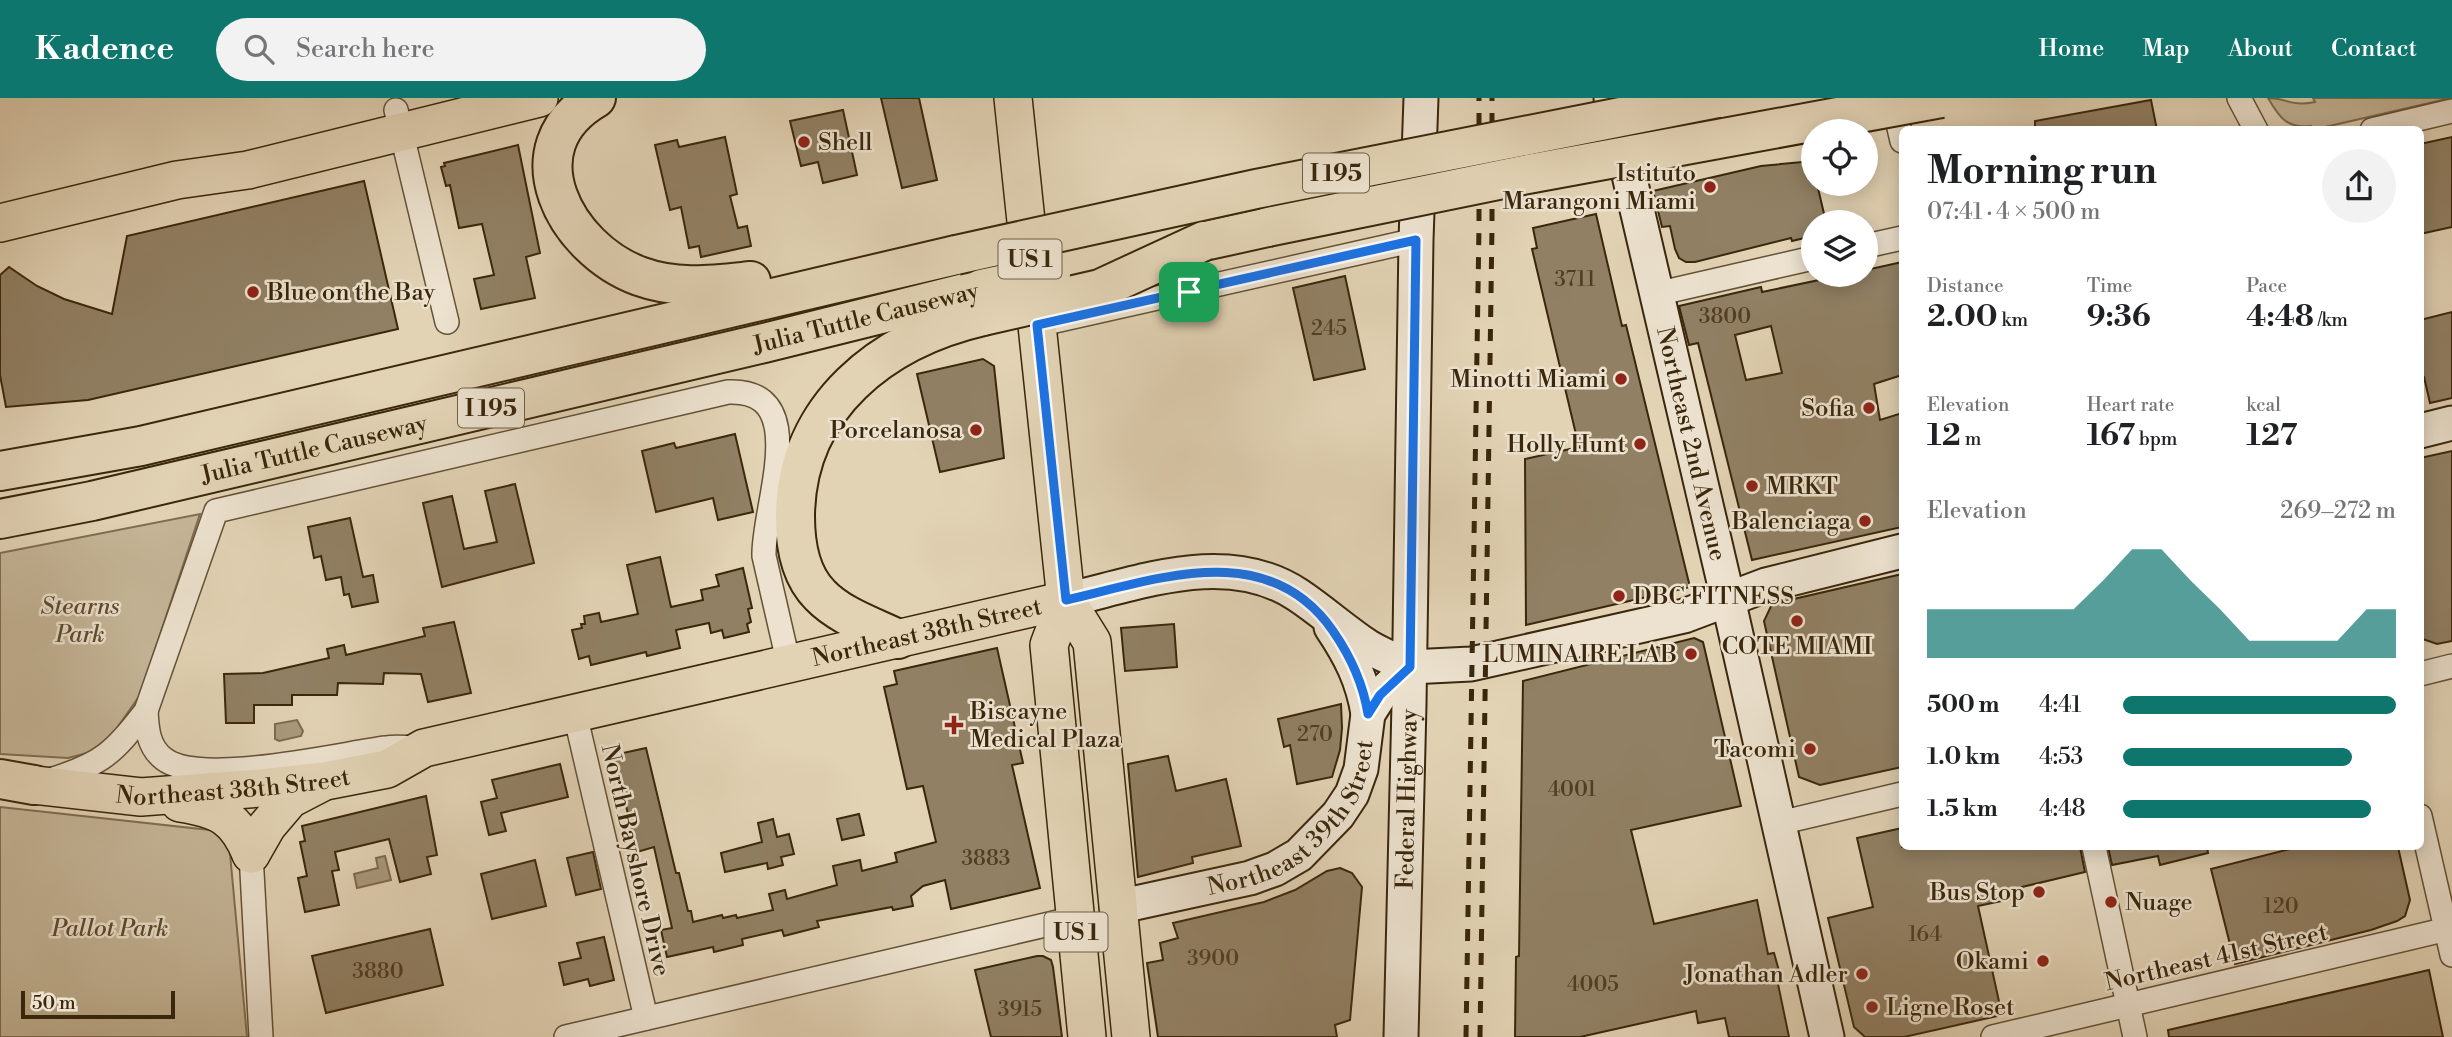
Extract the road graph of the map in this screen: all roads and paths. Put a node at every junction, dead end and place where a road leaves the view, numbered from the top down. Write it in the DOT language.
graph roads {
  1 [pos="449,98"];
  2 [pos="539,98"];
  3 [pos="596,98"];
  4 [pos="1013,98"];
  5 [pos="1421,98"];
  6 [pos="1611,98"];
  7 [pos="1717,98"];
  8 [pos="1892,98"];
  9 [pos="1941,98"];
  10 [pos="2239,98"];
  11 [pos="2452,111"];
  12 [pos="399,121"];
  13 [pos="2254,126"];
  14 [pos="2389,126"];
  15 [pos="1899,128"];
  16 [pos="0,223"];
  17 [pos="1899,239"];
  18 [pos="1416,240"];
  19 [pos="1878,243"];
  20 [pos="1801,261"];
  21 [pos="889,270"];
  22 [pos="1656,294"];
  23 [pos="982,303"];
  24 [pos="447,322"];
  25 [pos="1037,325"];
  26 [pos="2452,423"];
  27 [pos="2424,430"];
  28 [pos="0,471"];
  29 [pos="0,519"];
  30 [pos="1899,552"];
  31 [pos="1728,599"];
  32 [pos="1066,600"];
  33 [pos="1319,611"];
  34 [pos="898,639"];
  35 [pos="789,664"];
  36 [pos="2452,666"];
  37 [pos="1410,667"];
  38 [pos="2424,673"];
  39 [pos="146,711"];
  40 [pos="575,714"];
  41 [pos="1368,714"];
  42 [pos="424,748"];
  43 [pos="325,781"];
  44 [pos="17,782"];
  45 [pos="1899,795"];
  46 [pos="141,797"];
  47 [pos="1779,823"];
  48 [pos="2424,833"];
  49 [pos="2095,850"];
  50 [pos="251,854"];
  51 [pos="1117,907"];
  52 [pos="1075,918"];
  53 [pos="2448,928"];
  54 [pos="2452,955"];
  55 [pos="2128,1005"];
  56 [pos="646,1018"];
  57 [pos="261,1037"];
  58 [pos="566,1037"];
  59 [pos="1087,1037"];
  60 [pos="1104,1037"];
  61 [pos="1131,1037"];
  62 [pos="1401,1037"];
  63 [pos="1827,1037"];
  64 [pos="1993,1037"];
  65 [pos="2135,1037"];
  1 -- 12 [label="main road"];
  2 -- 12 [label="main road"];
  3 -- 21 [label="highway"];
  4 -- 25 [label="main road, US 1"];
  5 -- 18 [label="main road, Federal Highway"];
  6 -- 22 [label="main road, Northeast 2nd Avenue"];
  7 -- 21 [label="highway, Julia Tuttle Causeway / I 195, bridge"];
  8 -- 15 [label="street"];
  9 -- 23 [label="highway, Julia Tuttle Causeway / I 195, bridge"];
  10 -- 13 [label="street"];
  11 -- 14 [label="street"];
  12 -- 16 [label="main road"];
  12 -- 24 [label="street"];
  17 -- 19 [label="street"];
  18 -- 25 [label="street"];
  18 -- 37 [label="main road, Federal Highway"];
  20 -- 22 [label="street"];
  21 -- 28 [label="highway, Julia Tuttle Causeway / I 195"];
  22 -- 31 [label="main road, Northeast 2nd Avenue"];
  23 -- 29 [label="highway, Julia Tuttle Causeway / I 195"];
  23 -- 34 [label="highway"];
  25 -- 32 [label="main road, US 1"];
  26 -- 27 [label="main road"];
  30 -- 31 [label="main road"];
  31 -- 37 [label="main road"];
  31 -- 47 [label="main road, Northeast 2nd Avenue"];
  32 -- 33 [label="main road, Northeast 38th Street"];
  32 -- 34 [label="main road, Northeast 38th Street"];
  32 -- 51 [label="main road, US 1"];
  32 -- 52 [label="main road, US 1"];
  33 -- 37 [label="main road, Northeast 38th Street"];
  33 -- 41 [label="main road"];
  34 -- 35 [label="main road, Northeast 38th Street"];
  35 -- 39 [label="street"];
  35 -- 40 [label="main road, Northeast 38th Street"];
  36 -- 38 [label="street"];
  37 -- 41 [label="main road, Northeast 39th Street"];
  37 -- 62 [label="main road, Federal Highway"];
  39 -- 42 [label="street, Northeast 38th Street"];
  39 -- 44 [label="street"];
  40 -- 42 [label="main road, Northeast 38th Street"];
  40 -- 56 [label="street, North Bayshore Drive"];
  41 -- 51 [label="main road, Northeast 39th Street"];
  42 -- 43 [label="main road, Northeast 38th Street"];
  43 -- 46 [label="main road, Northeast 38th Street"];
  43 -- 50 [label="main road"];
  44 -- 46 [label="main road, Northeast 38th Street"];
  45 -- 47 [label="street"];
  46 -- 50 [label="main road"];
  47 -- 63 [label="main road, Northeast 2nd Avenue"];
  48 -- 53 [label="street"];
  49 -- 55 [label="street"];
  50 -- 57 [label="street"];
  51 -- 61 [label="main road, US 1"];
  52 -- 56 [label="street"];
  52 -- 59 [label="main road, US 1"];
  52 -- 60 [label="main road"];
  53 -- 54 [label="street"];
  53 -- 55 [label="street, Northeast 41st Street"];
  55 -- 64 [label="street, Northeast 41st Street"];
  55 -- 65 [label="street"];
  56 -- 58 [label="street"];
}
